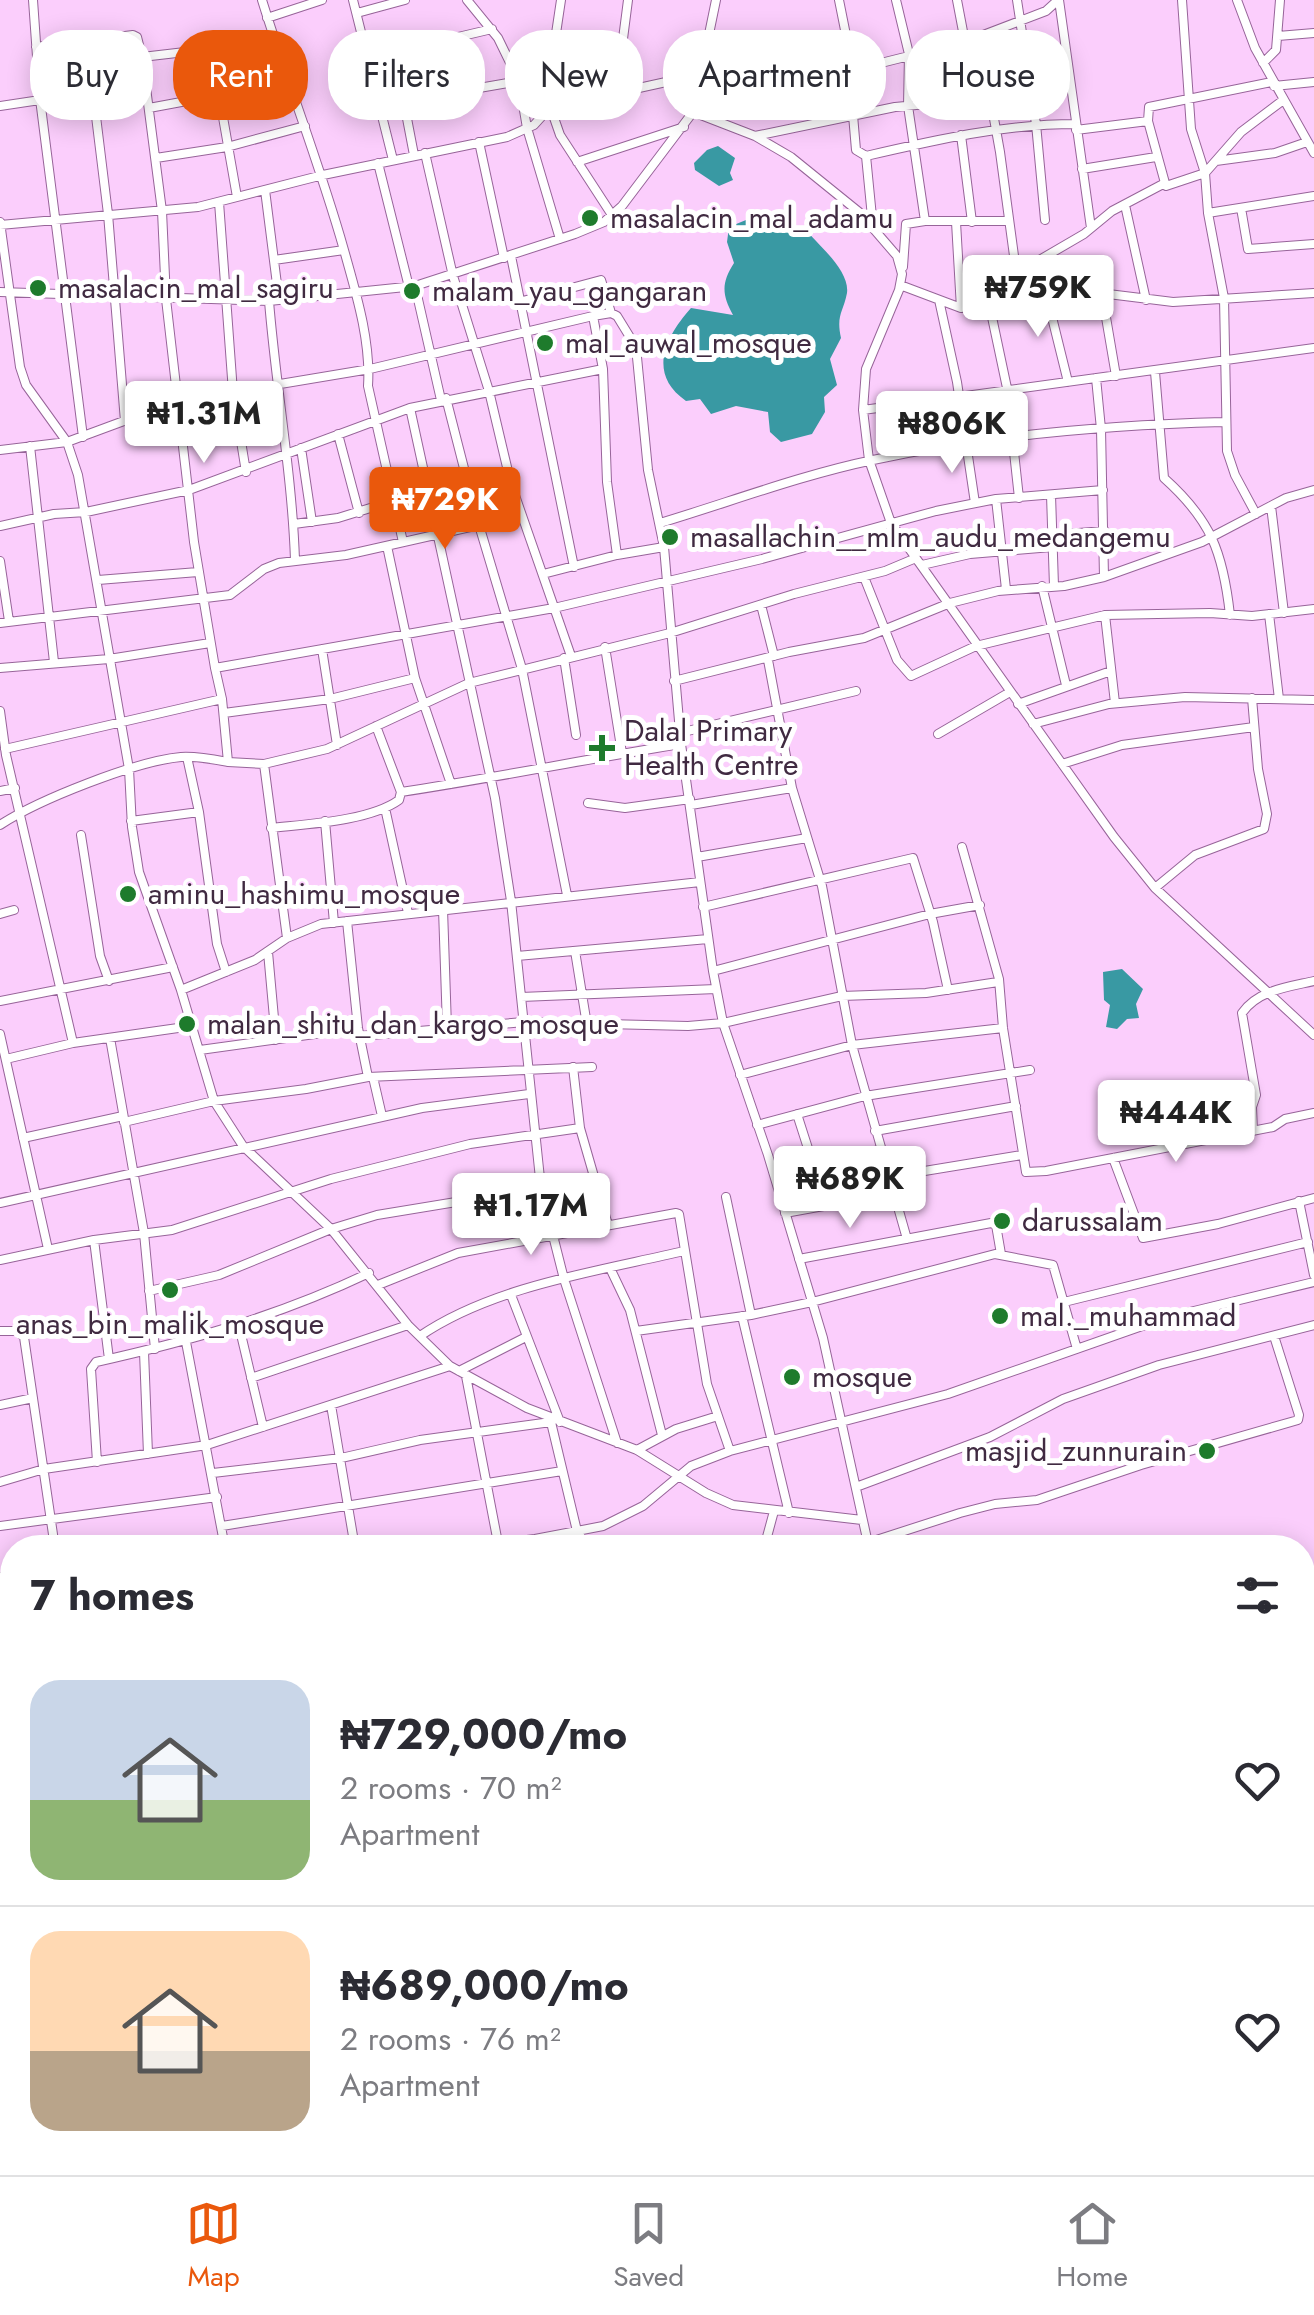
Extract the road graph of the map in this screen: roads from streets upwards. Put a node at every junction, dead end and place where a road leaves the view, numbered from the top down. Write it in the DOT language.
graph roads {
  1 [pos="33,0"];
  2 [pos="262,0"];
  3 [pos="322,0"];
  4 [pos="354,0"];
  5 [pos="405,0"];
  6 [pos="466,0"];
  7 [pos="561,0"];
  8 [pos="628,0"];
  9 [pos="716,0"];
  10 [pos="839,0"];
  11 [pos="896,0"];
  12 [pos="957,0"];
  13 [pos="1017,0"];
  14 [pos="1059,0"];
  15 [pos="1182,0"];
  16 [pos="1237,0"];
  17 [pos="1280,0"];
  18 [pos="1047,4"];
  19 [pos="357,14"];
  20 [pos="268,18"];
  21 [pos="1020,20"];
  22 [pos="492,29"];
  23 [pos="35,30"];
  24 [pos="271,30"];
  25 [pos="558,30"];
  26 [pos="624,30"];
  27 [pos="709,30"];
  28 [pos="845,30"];
  29 [pos="963,30"];
  30 [pos="993,30"];
  31 [pos="485,31"];
  32 [pos="1314,33"];
  33 [pos="1278,36"];
  34 [pos="906,42"];
  35 [pos="505,54"];
  36 [pos="1262,64"];
  37 [pos="1314,82"];
  38 [pos="505,83"];
  39 [pos="1273,84"];
  40 [pos="1188,100"];
  41 [pos="1282,100"];
  42 [pos="30,101"];
  43 [pos="0,106"];
  44 [pos="42,120"];
  45 [pos="96,120"];
  46 [pos="151,120"];
  47 [pos="222,120"];
  48 [pos="303,120"];
  49 [pos="526,120"];
  50 [pos="538,120"];
  51 [pos="552,120"];
  52 [pos="690,120"];
  53 [pos="714,120"];
  54 [pos="833,120"];
  55 [pos="853,120"];
  56 [pos="911,120"];
  57 [pos="994,120"];
  58 [pos="1148,121"];
  59 [pos="1036,124"];
  60 [pos="305,126"];
  61 [pos="684,127"];
  62 [pos="1076,127"];
  63 [pos="527,128"];
  64 [pos="996,130"];
  65 [pos="1314,134"];
  66 [pos="961,135"];
  67 [pos="754,136"];
  68 [pos="1305,139"];
  69 [pos="479,142"];
  70 [pos="916,144"];
  71 [pos="227,147"];
  72 [pos="425,153"];
  73 [pos="1314,153"];
  74 [pos="414,156"];
  75 [pos="866,156"];
  76 [pos="1156,157"];
  77 [pos="156,158"];
  78 [pos="394,160"];
  79 [pos="1216,161"];
  80 [pos="577,162"];
  81 [pos="378,163"];
  82 [pos="1082,169"];
  83 [pos="1205,173"];
  84 [pos="322,175"];
  85 [pos="1165,183"];
  86 [pos="266,190"];
  87 [pos="1314,196"];
  88 [pos="238,197"];
  89 [pos="219,202"];
  90 [pos="1125,204"];
  91 [pos="1241,208"];
  92 [pos="162,211"];
  93 [pos="1208,213"];
  94 [pos="108,214"];
  95 [pos="612,215"];
  96 [pos="54,218"];
  97 [pos="924,220"];
  98 [pos="1008,220"];
  99 [pos="1045,220"];
  100 [pos="956,222"];
  101 [pos="972,222"];
  102 [pos="0,224"];
  103 [pos="873,227"];
  104 [pos="1091,229"];
  105 [pos="560,239"];
  106 [pos="1314,244"];
  107 [pos="344,250"];
  108 [pos="507,257"];
  109 [pos="274,260"];
  110 [pos="902,274"];
  111 [pos="454,276"];
  112 [pos="1017,278"];
  113 [pos="900,284"];
  114 [pos="412,286"];
  115 [pos="1010,288"];
  116 [pos="1045,289"];
  117 [pos="356,291"];
  118 [pos="4,292"];
  119 [pos="1314,293"];
  120 [pos="63,294"];
  121 [pos="1102,294"];
  122 [pos="114,296"];
  123 [pos="1224,298"];
  124 [pos="166,299"];
  125 [pos="939,300"];
  126 [pos="1146,300"];
  127 [pos="274,301"];
  128 [pos="228,302"];
  129 [pos="519,302"];
  130 [pos="989,303"];
  131 [pos="961,308"];
  132 [pos="611,313"];
  133 [pos="593,316"];
  134 [pos="525,332"];
  135 [pos="474,345"];
  136 [pos="1314,348"];
  137 [pos="430,354"];
  138 [pos="1225,360"];
  139 [pos="370,369"];
  140 [pos="603,369"];
  141 [pos="1155,372"];
  142 [pos="1116,376"];
  143 [pos="1096,378"];
  144 [pos="538,381"];
  145 [pos="1068,382"];
  146 [pos="276,385"];
  147 [pos="1007,388"];
  148 [pos="489,391"];
  149 [pos="233,392"];
  150 [pos="957,396"];
  151 [pos="444,399"];
  152 [pos="178,400"];
  153 [pos="410,408"];
  154 [pos="863,410"];
  155 [pos="376,420"];
  156 [pos="125,421"];
  157 [pos="1224,422"];
  158 [pos="1159,424"];
  159 [pos="1101,429"];
  160 [pos="338,434"];
  161 [pos="1013,436"];
  162 [pos="84,437"];
  163 [pos="67,442"];
  164 [pos="966,442"];
  165 [pos="30,446"];
  166 [pos="301,448"];
  167 [pos="0,450"];
  168 [pos="286,453"];
  169 [pos="869,460"];
  170 [pos="246,472"];
  171 [pos="190,490"];
  172 [pos="1103,490"];
  173 [pos="1314,490"];
  174 [pos="1050,495"];
  175 [pos="1018,498"];
  176 [pos="996,500"];
  177 [pos="392,501"];
  178 [pos="975,504"];
  179 [pos="1270,506"];
  180 [pos="86,512"];
  181 [pos="358,513"];
  182 [pos="1256,514"];
  183 [pos="36,517"];
  184 [pos="312,522"];
  185 [pos="660,523"];
  186 [pos="892,523"];
  187 [pos="294,524"];
  188 [pos="479,525"];
  189 [pos="0,526"];
  190 [pos="1105,531"];
  191 [pos="437,534"];
  192 [pos="1052,534"];
  193 [pos="1212,537"];
  194 [pos="403,542"];
  195 [pos="387,546"];
  196 [pos="1052,546"];
  197 [pos="664,547"];
  198 [pos="1002,550"];
  199 [pos="617,554"];
  200 [pos="294,560"];
  201 [pos="0,562"];
  202 [pos="919,562"];
  203 [pos="574,567"];
  204 [pos="198,572"];
  205 [pos="542,574"];
  206 [pos="1104,577"];
  207 [pos="864,578"];
  208 [pos="98,580"];
  209 [pos="666,582"];
  210 [pos="1042,586"];
  211 [pos="1054,586"];
  212 [pos="1006,589"];
  213 [pos="202,600"];
  214 [pos="950,603"];
  215 [pos="761,605"];
  216 [pos="554,608"];
  217 [pos="103,609"];
  218 [pos="1314,609"];
  219 [pos="1284,613"];
  220 [pos="1269,614"];
  221 [pos="1105,615"];
  222 [pos="1230,615"];
  223 [pos="48,616"];
  224 [pos="506,616"];
  225 [pos="5,622"];
  226 [pos="455,625"];
  227 [pos="1050,628"];
  228 [pos="886,630"];
  229 [pos="670,633"];
  230 [pos="404,634"];
  231 [pos="210,643"];
  232 [pos="976,646"];
  233 [pos="605,647"];
  234 [pos="322,649"];
  235 [pos="567,657"];
  236 [pos="771,658"];
  237 [pos="110,659"];
  238 [pos="54,662"];
  239 [pos="0,668"];
  240 [pos="215,668"];
  241 [pos="522,669"];
  242 [pos="1111,671"];
  243 [pos="415,678"];
  244 [pos="674,681"];
  245 [pos="469,683"];
  246 [pos="1066,685"];
  247 [pos="856,691"];
  248 [pos="1010,692"];
  249 [pos="1252,698"];
  250 [pos="222,699"];
  251 [pos="330,699"];
  252 [pos="1279,699"];
  253 [pos="1314,700"];
  254 [pos="1114,703"];
  255 [pos="424,704"];
  256 [pos="1018,704"];
  257 [pos="776,710"];
  258 [pos="0,711"];
  259 [pos="224,713"];
  260 [pos="121,724"];
  261 [pos="1033,724"];
  262 [pos="376,726"];
  263 [pos="1254,727"];
  264 [pos="680,733"];
  265 [pos="938,734"];
  266 [pos="576,735"];
  267 [pos="680,744"];
  268 [pos="338,745"];
  269 [pos="5,749"];
  270 [pos="622,754"];
  271 [pos="187,757"];
  272 [pos="228,762"];
  273 [pos="264,764"];
  274 [pos="1062,764"];
  275 [pos="542,767"];
  276 [pos="129,770"];
  277 [pos="491,780"];
  278 [pos="450,784"];
  279 [pos="15,788"];
  280 [pos="792,788"];
  281 [pos="0,791"];
  282 [pos="401,792"];
  283 [pos="690,802"];
  284 [pos="588,803"];
  285 [pos="385,808"];
  286 [pos="20,812"];
  287 [pos="199,812"];
  288 [pos="132,821"];
  289 [pos="325,821"];
  290 [pos="0,825"];
  291 [pos="271,828"];
  292 [pos="81,835"];
  293 [pos="807,838"];
  294 [pos="962,848"];
  295 [pos="697,857"];
  296 [pos="820,879"];
  297 [pos="700,882"];
  298 [pos="1156,888"];
  299 [pos="566,895"];
  300 [pos="511,901"];
  301 [pos="980,905"];
  302 [pos="703,906"];
  303 [pos="443,908"];
  304 [pos="14,910"];
  305 [pos="408,913"];
  306 [pos="0,914"];
  307 [pos="930,914"];
  308 [pos="346,921"];
  309 [pos="334,923"];
  310 [pos="287,938"];
  311 [pos="708,938"];
  312 [pos="834,939"];
  313 [pos="268,952"];
  314 [pos="575,952"];
  315 [pos="517,956"];
  316 [pos="173,967"];
  317 [pos="226,972"];
  318 [pos="712,972"];
  319 [pos="109,980"];
  320 [pos="998,982"];
  321 [pos="1314,982"];
  322 [pos="716,989"];
  323 [pos="60,990"];
  324 [pos="181,990"];
  325 [pos="948,990"];
  326 [pos="1268,992"];
  327 [pos="583,995"];
  328 [pos="842,996"];
  329 [pos="522,997"];
  330 [pos="0,1001"];
  331 [pos="524,1022"];
  332 [pos="723,1023"];
  333 [pos="587,1025"];
  334 [pos="192,1026"];
  335 [pos="448,1027"];
  336 [pos="1002,1028"];
  337 [pos="359,1032"];
  338 [pos="0,1034"];
  339 [pos="1314,1036"];
  340 [pos="110,1038"];
  341 [pos="276,1040"];
  342 [pos="73,1043"];
  343 [pos="852,1045"];
  344 [pos="2,1048"];
  345 [pos="200,1050"];
  346 [pos="6,1059"];
  347 [pos="573,1067"];
  348 [pos="592,1067"];
  349 [pos="527,1068"];
  350 [pos="1030,1070"];
  351 [pos="1012,1073"];
  352 [pos="740,1075"];
  353 [pos="371,1077"];
  354 [pos="529,1094"];
  355 [pos="865,1096"];
  356 [pos="214,1100"];
  357 [pos="1016,1106"];
  358 [pos="1314,1113"];
  359 [pos="797,1114"];
  360 [pos="382,1116"];
  361 [pos="124,1119"];
  362 [pos="757,1125"];
  363 [pos="580,1128"];
  364 [pos="875,1131"];
  365 [pos="1252,1131"];
  366 [pos="534,1134"];
  367 [pos="22,1138"];
  368 [pos="243,1146"];
  369 [pos="880,1150"];
  370 [pos="1022,1154"];
  371 [pos="1113,1158"];
  372 [pos="813,1164"];
  373 [pos="773,1172"];
  374 [pos="135,1174"];
  375 [pos="889,1181"];
  376 [pos="540,1188"];
  377 [pos="293,1191"];
  378 [pos="37,1194"];
  379 [pos="726,1197"];
  380 [pos="1314,1198"];
  381 [pos="1299,1202"];
  382 [pos="0,1204"];
  383 [pos="785,1213"];
  384 [pos="608,1225"];
  385 [pos="332,1230"];
  386 [pos="144,1233"];
  387 [pos="552,1236"];
  388 [pos="94,1240"];
  389 [pos="907,1240"];
  390 [pos="1308,1242"];
  391 [pos="48,1249"];
  392 [pos="684,1251"];
  393 [pos="1001,1254"];
  394 [pos="799,1259"];
  395 [pos="0,1260"];
  396 [pos="610,1268"];
  397 [pos="369,1274"];
  398 [pos="564,1279"];
  399 [pos="1314,1279"];
  400 [pos="378,1285"];
  401 [pos="150,1291"];
  402 [pos="511,1296"];
  403 [pos="812,1302"];
  404 [pos="1064,1302"];
  405 [pos="747,1315"];
  406 [pos="695,1321"];
  407 [pos="408,1324"];
  408 [pos="1314,1325"];
  409 [pos="239,1326"];
  410 [pos="0,1331"];
  411 [pos="636,1331"];
  412 [pos="420,1336"];
  413 [pos="1274,1336"];
  414 [pos="526,1337"];
  415 [pos="186,1342"];
  416 [pos="1078,1349"];
  417 [pos="154,1350"];
  418 [pos="144,1352"];
  419 [pos="109,1359"];
  420 [pos="450,1366"];
  421 [pos="462,1373"];
  422 [pos="251,1378"];
  423 [pos="33,1398"];
  424 [pos="0,1405"];
  425 [pos="331,1406"];
  426 [pos="718,1416"];
  427 [pos="554,1421"];
  428 [pos="844,1421"];
  429 [pos="263,1427"];
  430 [pos="479,1431"];
  431 [pos="662,1434"];
  432 [pos="772,1438"];
  433 [pos="617,1443"];
  434 [pos="207,1445"];
  435 [pos="637,1450"];
  436 [pos="730,1451"];
  437 [pos="148,1454"];
  438 [pos="341,1458"];
  439 [pos="98,1462"];
  440 [pos="44,1469"];
  441 [pos="562,1471"];
  442 [pos="212,1473"];
  443 [pos="680,1478"];
  444 [pos="488,1480"];
  445 [pos="0,1482"];
  446 [pos="856,1487"];
  447 [pos="217,1497"];
  448 [pos="350,1504"];
  449 [pos="774,1511"];
  450 [pos="789,1512"];
  451 [pos="51,1517"];
  452 [pos="862,1520"];
  453 [pos="0,1526"];
  454 [pos="222,1526"];
  455 [pos="577,1530"];
  456 [pos="53,1535"];
  457 [pos="223,1535"];
  458 [pos="354,1535"];
  459 [pos="497,1535"];
  460 [pos="547,1535"];
  461 [pos="580,1535"];
  462 [pos="768,1535"];
  463 [pos="866,1535"];
  464 [pos="898,1535"];
  1 -- 23 [label="street"];
  2 -- 20 [label="street"];
  3 -- 20 [label="street"];
  4 -- 19 [label="street"];
  5 -- 19 [label="street"];
  6 -- 22 [label="street"];
  7 -- 25 [label="street"];
  8 -- 26 [label="street"];
  9 -- 27 [label="street"];
  10 -- 28 [label="street"];
  11 -- 34 [label="street"];
  12 -- 29 [label="street"];
  13 -- 21 [label="street"];
  14 -- 18 [label="street"];
  14 -- 62 [label="street"];
  15 -- 40 [label="street"];
  16 -- 36 [label="street"];
  17 -- 33 [label="street"];
  18 -- 21 [label="street"];
  19 -- 78 [label="street"];
  20 -- 24 [label="street"];
  21 -- 30 [label="street"];
  21 -- 59 [label="street"];
  22 -- 31 [label="street"];
  22 -- 35 [label="street"];
  32 -- 33 [label="street"];
  33 -- 36 [label="street"];
  36 -- 39 [label="street"];
  37 -- 39 [label="street"];
  38 -- 74 [label="street"];
  39 -- 40 [label="street"];
  39 -- 41 [label="street"];
  40 -- 58 [label="street"];
  40 -- 83 [label="street"];
  41 -- 68 [label="street"];
  41 -- 79 [label="street"];
  42 -- 43 [label="street"];
  44 -- 96 [label="street"];
  45 -- 94 [label="street"];
  46 -- 77 [label="street"];
  47 -- 71 [label="street"];
  48 -- 60 [label="street"];
  49 -- 63 [label="street"];
  50 -- 63 [label="street"];
  51 -- 80 [label="street"];
  52 -- 61 [label="street"];
  53 -- 67 [label="street"];
  54 -- 67 [label="street"];
  55 -- 75 [label="street"];
  56 -- 70 [label="street"];
  57 -- 64 [label="street"];
  58 -- 62 [label="street"];
  58 -- 76 [label="street"];
  59 -- 62 [label="street"];
  59 -- 64 [label="street"];
  59 -- 99 [label="street"];
  60 -- 71 [label="street"];
  60 -- 84 [label="street"];
  61 -- 80 [label="street"];
  61 -- 95 [label="street"];
  62 -- 82 [label="street"];
  63 -- 69 [label="street"];
  63 -- 105 [label="street"];
  64 -- 66 [label="street"];
  64 -- 98 [label="street"];
  65 -- 68 [label="street"];
  66 -- 70 [label="street"];
  66 -- 101 [label="street"];
  67 -- 103 [label="street"];
  68 -- 73 [label="street"];
  68 -- 79 [label="street"];
  69 -- 72 [label="street"];
  69 -- 108 [label="street"];
  70 -- 75 [label="street"];
  70 -- 97 [label="street"];
  71 -- 77 [label="street"];
  71 -- 88 [label="street"];
  72 -- 74 [label="street"];
  72 -- 111 [label="street"];
  74 -- 78 [label="street"];
  75 -- 103 [label="street"];
  76 -- 82 [label="street"];
  76 -- 85 [label="street"];
  77 -- 92 [label="street"];
  78 -- 81 [label="street"];
  79 -- 83 [label="street"];
  80 -- 95 [label="street"];
  81 -- 84 [label="street"];
  81 -- 114 [label="street"];
  82 -- 104 [label="street"];
  83 -- 85 [label="street"];
  83 -- 93 [label="street"];
  84 -- 86 [label="street"];
  84 -- 107 [label="street"];
  85 -- 90 [label="street"];
  86 -- 88 [label="street"];
  86 -- 109 [label="street"];
  87 -- 91 [label="street"];
  88 -- 89 [label="street"];
  89 -- 92 [label="street"];
  89 -- 128 [label="street"];
  90 -- 104 [label="street"];
  90 -- 126 [label="street"];
  91 -- 93 [label="street"];
  91 -- 106 [label="street"];
  92 -- 94 [label="street"];
  92 -- 124 [label="street"];
  93 -- 123 [label="street"];
  94 -- 96 [label="street"];
  94 -- 122 [label="street"];
  95 -- 105 [label="street"];
  96 -- 102 [label="street"];
  96 -- 120 [label="street"];
  97 -- 100 [label="street"];
  97 -- 110 [label="street"];
  98 -- 101 [label="street"];
  98 -- 112 [label="street"];
  100 -- 101 [label="street"];
  100 -- 131 [label="street"];
  102 -- 118 [label="street"];
  103 -- 110 [label="street"];
  104 -- 112 [label="street"];
  105 -- 108 [label="street"];
  107 -- 109 [label="street"];
  107 -- 117 [label="street"];
  108 -- 111 [label="street"];
  108 -- 129 [label="street"];
  109 -- 127 [label="street"];
  110 -- 113 [label="street"];
  111 -- 114 [label="street"];
  111 -- 135 [label="street"];
  112 -- 115 [label="street"];
  113 -- 125 [label="street"];
  113 -- 154 [label="street"];
  114 -- 117 [label="street"];
  114 -- 137 [label="street"];
  115 -- 116 [label="street"];
  115 -- 130 [label="street"];
  116 -- 121 [label="street"];
  116 -- 145 [label="street"];
  117 -- 127 [label="street"];
  117 -- 139 [label="street"];
  118 -- 120 [label="street"];
  118 -- 163 [label="street"];
  119 -- 123 [label="street"];
  120 -- 122 [label="street"];
  120 -- 162 [label="street"];
  121 -- 126 [label="street"];
  121 -- 142 [label="street"];
  122 -- 124 [label="street"];
  122 -- 156 [label="street"];
  123 -- 126 [label="street"];
  123 -- 138 [label="street"];
  124 -- 128 [label="street"];
  124 -- 152 [label="street"];
  125 -- 131 [label="street"];
  125 -- 150 [label="street"];
  127 -- 128 [label="street"];
  127 -- 146 [label="street"];
  128 -- 149 [label="street"];
  129 -- 132 [label="street"];
  129 -- 134 [label="street"];
  130 -- 131 [label="street"];
  130 -- 147 [label="street"];
  132 -- 133 [label="street"];
  132 -- 185 [label="street"];
  133 -- 134 [label="street"];
  133 -- 140 [label="street"];
  134 -- 135 [label="street"];
  134 -- 144 [label="street"];
  135 -- 137 [label="street"];
  135 -- 148 [label="street"];
  136 -- 138 [label="street"];
  137 -- 139 [label="street"];
  137 -- 151 [label="street"];
  138 -- 141 [label="street"];
  138 -- 157 [label="street"];
  139 -- 146 [label="street"];
  139 -- 155 [label="street"];
  140 -- 144 [label="street"];
  140 -- 199 [label="street"];
  141 -- 142 [label="street"];
  141 -- 158 [label="street"];
  142 -- 143 [label="street"];
  143 -- 145 [label="street"];
  143 -- 159 [label="street"];
  144 -- 148 [label="street"];
  144 -- 203 [label="street"];
  145 -- 147 [label="street"];
  146 -- 149 [label="street"];
  146 -- 168 [label="street"];
  147 -- 150 [label="street"];
  147 -- 161 [label="street"];
  148 -- 151 [label="street"];
  148 -- 205 [label="street"];
  149 -- 152 [label="street"];
  149 -- 170 [label="street"];
  150 -- 154 [label="street"];
  150 -- 164 [label="street"];
  151 -- 153 [label="street"];
  151 -- 188 [label="street"];
  152 -- 156 [label="street"];
  152 -- 171 [label="street"];
  153 -- 155 [label="street"];
  153 -- 191 [label="street"];
  154 -- 169 [label="street"];
  155 -- 160 [label="street"];
  155 -- 177 [label="street"];
  156 -- 162 [label="street"];
  157 -- 158 [label="street"];
  157 -- 182 [label="street"];
  158 -- 159 [label="street"];
  158 -- 193 [label="street"];
  159 -- 161 [label="street"];
  159 -- 172 [label="street"];
  160 -- 166 [label="street"];
  160 -- 181 [label="street"];
  161 -- 164 [label="street"];
  161 -- 175 [label="street"];
  162 -- 163 [label="street"];
  163 -- 165 [label="street"];
  163 -- 180 [label="street"];
  164 -- 169 [label="street"];
  164 -- 178 [label="street"];
  165 -- 167 [label="street"];
  165 -- 183 [label="street"];
  166 -- 168 [label="street"];
  166 -- 184 [label="street"];
  168 -- 170 [label="street"];
  168 -- 187 [label="street"];
  169 -- 185 [label="street"];
  169 -- 186 [label="street"];
  170 -- 171 [label="street"];
  171 -- 180 [label="street"];
  171 -- 204 [label="street"];
  172 -- 174 [label="street"];
  172 -- 190 [label="street"];
  173 -- 179 [label="street"];
  174 -- 175 [label="street"];
  174 -- 192 [label="street"];
  175 -- 176 [label="street"];
  176 -- 178 [label="street"];
  176 -- 198 [label="street"];
  177 -- 181 [label="street"];
  177 -- 194 [label="street"];
  178 -- 186 [label="street"];
  179 -- 182 [label="street"];
  179 -- 219 [label="street"];
  180 -- 183 [label="street"];
  180 -- 208 [label="street"];
  181 -- 184 [label="street"];
  182 -- 193 [label="street"];
  183 -- 189 [label="street"];
  183 -- 223 [label="street"];
  184 -- 187 [label="street"];
  185 -- 197 [label="street"];
  186 -- 202 [label="street"];
  186 -- 209 [label="street"];
  187 -- 200 [label="street"];
  188 -- 191 [label="street"];
  188 -- 224 [label="street"];
  190 -- 192 [label="street"];
  190 -- 206 [label="street"];
  191 -- 194 [label="street"];
  191 -- 226 [label="street"];
  192 -- 196 [label="street"];
  193 -- 206 [label="street"];
  193 -- 222 [label="street"];
  194 -- 195 [label="street"];
  195 -- 200 [label="street"];
  195 -- 230 [label="street"];
  196 -- 198 [label="street"];
  196 -- 211 [label="street"];
  197 -- 199 [label="street"];
  197 -- 209 [label="street"];
  198 -- 202 [label="street"];
  198 -- 212 [label="street"];
  199 -- 203 [label="street"];
  200 -- 213 [label="street"];
  201 -- 225 [label="street"];
  202 -- 207 [label="street"];
  202 -- 214 [label="street"];
  203 -- 205 [label="street"];
  204 -- 208 [label="street"];
  204 -- 213 [label="street"];
  205 -- 216 [label="street"];
  206 -- 211 [label="street"];
  207 -- 215 [label="street"];
  207 -- 228 [label="street"];
  208 -- 217 [label="street"];
  209 -- 216 [label="street"];
  209 -- 229 [label="street"];
  210 -- 211 [label="street"];
  210 -- 212 [label="street"];
  210 -- 227 [label="street"];
  212 -- 214 [label="street"];
  213 -- 217 [label="street"];
  213 -- 231 [label="street"];
  214 -- 228 [label="street"];
  214 -- 232 [label="street"];
  215 -- 229 [label="street"];
  215 -- 236 [label="street"];
  216 -- 224 [label="street"];
  216 -- 235 [label="street"];
  217 -- 223 [label="street"];
  217 -- 237 [label="street"];
  218 -- 219 [label="street"];
  219 -- 220 [label="street"];
  220 -- 222 [label="street"];
  220 -- 252 [label="street"];
  221 -- 222 [label="street"];
  221 -- 227 [label="street"];
  221 -- 242 [label="street"];
  223 -- 225 [label="street"];
  223 -- 238 [label="street"];
  224 -- 226 [label="street"];
  224 -- 241 [label="street"];
  226 -- 230 [label="street"];
  226 -- 245 [label="street"];
  227 -- 232 [label="street"];
  227 -- 246 [label="street"];
  228 -- 232 [label="street"];
  228 -- 236 [label="street"];
  229 -- 233 [label="street"];
  229 -- 244 [label="street"];
  230 -- 234 [label="street"];
  230 -- 243 [label="street"];
  231 -- 237 [label="street"];
  231 -- 240 [label="street"];
  232 -- 248 [label="street"];
  233 -- 235 [label="street"];
  233 -- 270 [label="street"];
  234 -- 240 [label="street"];
  234 -- 251 [label="street"];
  235 -- 241 [label="street"];
  235 -- 266 [label="street"];
  236 -- 244 [label="street"];
  236 -- 257 [label="street"];
  237 -- 238 [label="street"];
  237 -- 260 [label="street"];
  238 -- 239 [label="street"];
  240 -- 250 [label="street"];
  241 -- 245 [label="street"];
  241 -- 275 [label="street"];
  242 -- 246 [label="street"];
  242 -- 254 [label="street"];
  243 -- 251 [label="street"];
  243 -- 255 [label="street"];
  244 -- 264 [label="street"];
  245 -- 255 [label="street"];
  245 -- 277 [label="street"];
  246 -- 256 [label="street"];
  247 -- 257 [label="street"];
  248 -- 256 [label="street"];
  248 -- 265 [label="street"];
  249 -- 252 [label="street"];
  249 -- 254 [label="street"];
  249 -- 263 [label="street"];
  250 -- 259 [label="street"];
  250 -- 260 [label="street"];
  251 -- 259 [label="street"];
  251 -- 268 [label="street"];
  252 -- 253 [label="street"];
  254 -- 261 [label="street"];
  255 -- 262 [label="street"];
  255 -- 278 [label="street"];
  256 -- 261 [label="street"];
  257 -- 264 [label="street"];
  257 -- 280 [label="street"];
  258 -- 269 [label="street"];
  259 -- 272 [label="street"];
  260 -- 269 [label="street"];
  260 -- 276 [label="street"];
  261 -- 274 [label="street"];
  262 -- 268 [label="street"];
  262 -- 282 [label="street"];
  263 -- 274 [label="street"];
  263 -- 298 [label="street"];
  264 -- 267 [label="street"];
  267 -- 270 [label="street"];
  267 -- 283 [label="street"];
  268 -- 273 [label="street"];
  269 -- 279 [label="street"];
  270 -- 275 [label="street"];
  271 -- 272 [label="street"];
  271 -- 276 [label="street"];
  271 -- 287 [label="street"];
  272 -- 273 [label="street"];
  273 -- 291 [label="street"];
  274 -- 298 [label="street"];
  275 -- 277 [label="street"];
  275 -- 299 [label="street"];
  276 -- 286 [label="street"];
  276 -- 288 [label="street"];
  277 -- 278 [label="street"];
  277 -- 300 [label="street"];
  278 -- 282 [label="street"];
  279 -- 281 [label="street"];
  279 -- 286 [label="street"];
  280 -- 283 [label="street"];
  280 -- 293 [label="street"];
  282 -- 285 [label="street"];
  283 -- 284 [label="street"];
  283 -- 295 [label="street"];
  285 -- 289 [label="street"];
  285 -- 305 [label="street"];
  286 -- 290 [label="street"];
  286 -- 323 [label="street"];
  287 -- 288 [label="street"];
  287 -- 317 [label="street"];
  288 -- 316 [label="street"];
  289 -- 291 [label="street"];
  289 -- 309 [label="street"];
  291 -- 310 [label="street"];
  292 -- 319 [label="street"];
  293 -- 295 [label="street"];
  293 -- 296 [label="street"];
  294 -- 301 [label="street"];
  295 -- 297 [label="street"];
  296 -- 302 [label="street"];
  296 -- 307 [label="street"];
  296 -- 312 [label="street"];
  297 -- 299 [label="street"];
  297 -- 302 [label="street"];
  298 -- 326 [label="street"];
  299 -- 300 [label="street"];
  300 -- 303 [label="street"];
  300 -- 315 [label="street"];
  301 -- 307 [label="street"];
  301 -- 320 [label="street"];
  302 -- 311 [label="street"];
  303 -- 305 [label="street"];
  303 -- 335 [label="street"];
  304 -- 306 [label="street"];
  305 -- 308 [label="street"];
  307 -- 312 [label="street"];
  307 -- 325 [label="street"];
  308 -- 309 [label="street"];
  308 -- 337 [label="street"];
  309 -- 310 [label="street"];
  310 -- 313 [label="street"];
  311 -- 314 [label="street"];
  311 -- 318 [label="street"];
  312 -- 318 [label="street"];
  312 -- 328 [label="street"];
  313 -- 317 [label="street"];
  313 -- 341 [label="street"];
  314 -- 315 [label="street"];
  314 -- 327 [label="street"];
  315 -- 329 [label="street"];
  316 -- 319 [label="street"];
  316 -- 324 [label="street"];
  317 -- 324 [label="street"];
  318 -- 322 [label="street"];
  319 -- 323 [label="street"];
  320 -- 325 [label="street"];
  320 -- 336 [label="street"];
  321 -- 326 [label="street"];
  322 -- 327 [label="street"];
  322 -- 332 [label="street"];
  323 -- 330 [label="street"];
  323 -- 342 [label="street"];
  324 -- 334 [label="street"];
  325 -- 328 [label="street"];
  326 -- 339 [label="street"];
  326 -- 365 [label="street"];
  327 -- 329 [label="street"];
  327 -- 333 [label="street"];
  328 -- 332 [label="street"];
  328 -- 343 [label="street"];
  329 -- 331 [label="street"];
  331 -- 333 [label="street"];
  331 -- 335 [label="street"];
  331 -- 349 [label="street"];
  332 -- 333 [label="street"];
  332 -- 352 [label="street"];
  334 -- 340 [label="street"];
  334 -- 345 [label="street"];
  335 -- 337 [label="street"];
  336 -- 343 [label="street"];
  336 -- 351 [label="street"];
  337 -- 341 [label="street"];
  337 -- 353 [label="street"];
  338 -- 344 [label="street"];
  340 -- 342 [label="street"];
  340 -- 361 [label="street"];
  341 -- 345 [label="street"];
  342 -- 346 [label="street"];
  343 -- 352 [label="street"];
  343 -- 355 [label="street"];
  344 -- 346 [label="street"];
  345 -- 356 [label="street"];
  346 -- 367 [label="street"];
  347 -- 348 [label="street"];
  347 -- 349 [label="street"];
  347 -- 363 [label="street"];
  349 -- 353 [label="street"];
  349 -- 354 [label="street"];
  350 -- 351 [label="street"];
  351 -- 355 [label="street"];
  351 -- 357 [label="street"];
  352 -- 362 [label="street"];
  353 -- 356 [label="street"];
  353 -- 360 [label="street"];
  354 -- 360 [label="street"];
  354 -- 366 [label="street"];
  355 -- 359 [label="street"];
  355 -- 364 [label="street"];
  356 -- 361 [label="street"];
  356 -- 368 [label="street"];
  357 -- 364 [label="street"];
  357 -- 370 [label="street"];
  358 -- 365 [label="street"];
  359 -- 362 [label="street"];
  359 -- 372 [label="street"];
  360 -- 368 [label="street"];
  361 -- 367 [label="street"];
  361 -- 374 [label="street"];
  362 -- 373 [label="street"];
  363 -- 366 [label="street"];
  363 -- 384 [label="street"];
  364 -- 369 [label="street"];
  365 -- 371 [label="street"];
  366 -- 376 [label="street"];
  366 -- 377 [label="street"];
  367 -- 378 [label="street"];
  368 -- 374 [label="street"];
  368 -- 377 [label="street"];
  369 -- 372 [label="street"];
  369 -- 375 [label="street"];
  370 -- 371 [label="street"];
  370 -- 375 [label="street"];
  371 -- 381 [label="street"];
  372 -- 373 [label="street"];
  373 -- 383 [label="street"];
  374 -- 378 [label="street"];
  374 -- 386 [label="street"];
  375 -- 383 [label="street"];
  375 -- 389 [label="street"];
  376 -- 385 [label="street"];
  376 -- 387 [label="street"];
  377 -- 385 [label="street"];
  377 -- 386 [label="street"];
  378 -- 382 [label="street"];
  378 -- 391 [label="street"];
  379 -- 405 [label="street"];
  380 -- 381 [label="street"];
  381 -- 390 [label="street"];
  383 -- 394 [label="street"];
  384 -- 387 [label="street"];
  384 -- 392 [label="street"];
  385 -- 397 [label="street"];
  385 -- 401 [label="street"];
  386 -- 388 [label="street"];
  386 -- 401 [label="street"];
  387 -- 398 [label="street"];
  387 -- 400 [label="street"];
  388 -- 391 [label="street"];
  388 -- 419 [label="street"];
  389 -- 393 [label="street"];
  389 -- 394 [label="street"];
  390 -- 399 [label="street"];
  390 -- 404 [label="street"];
  391 -- 395 [label="street"];
  392 -- 396 [label="street"];
  392 -- 406 [label="street"];
  393 -- 403 [label="street"];
  393 -- 404 [label="street"];
  394 -- 403 [label="street"];
  396 -- 398 [label="street"];
  396 -- 411 [label="street"];
  397 -- 400 [label="street"];
  397 -- 409 [label="street"];
  398 -- 402 [label="street"];
  398 -- 433 [label="street"];
  399 -- 416 [label="street"];
  400 -- 407 [label="street"];
  401 -- 417 [label="street"];
  402 -- 412 [label="street"];
  402 -- 414 [label="street"];
  403 -- 405 [label="street"];
  403 -- 428 [label="street"];
  404 -- 416 [label="street"];
  405 -- 406 [label="street"];
  405 -- 432 [label="street"];
  406 -- 411 [label="street"];
  406 -- 426 [label="street"];
  407 -- 412 [label="street"];
  407 -- 422 [label="street"];
  408 -- 413 [label="street"];
  409 -- 415 [label="street"];
  409 -- 422 [label="street"];
  410 -- 423 [label="street"];
  411 -- 431 [label="street"];
  412 -- 420 [label="street"];
  413 -- 446 [label="street"];
  413 -- 464 [label="street"];
  414 -- 421 [label="street"];
  414 -- 427 [label="street"];
  415 -- 417 [label="street"];
  415 -- 434 [label="street"];
  416 -- 428 [label="street"];
  417 -- 418 [label="street"];
  418 -- 419 [label="street"];
  418 -- 437 [label="street"];
  419 -- 439 [label="street"];
  420 -- 421 [label="street"];
  420 -- 425 [label="street"];
  421 -- 427 [label="street"];
  421 -- 430 [label="street"];
  422 -- 429 [label="street"];
  423 -- 424 [label="street"];
  423 -- 440 [label="street"];
  425 -- 429 [label="street"];
  425 -- 438 [label="street"];
  426 -- 431 [label="street"];
  426 -- 436 [label="street"];
  427 -- 430 [label="street"];
  427 -- 433 [label="street"];
  427 -- 441 [label="street"];
  428 -- 432 [label="street"];
  428 -- 446 [label="street"];
  429 -- 434 [label="street"];
  430 -- 438 [label="street"];
  430 -- 444 [label="street"];
  431 -- 435 [label="street"];
  432 -- 436 [label="street"];
  432 -- 450 [label="street"];
  433 -- 435 [label="street"];
  434 -- 437 [label="street"];
  434 -- 442 [label="street"];
  435 -- 443 [label="street"];
  436 -- 443 [label="street"];
  437 -- 439 [label="street"];
  438 -- 442 [label="street"];
  438 -- 448 [label="street"];
  439 -- 440 [label="street"];
  440 -- 445 [label="street"];
  440 -- 451 [label="street"];
  441 -- 444 [label="street"];
  441 -- 455 [label="street"];
  442 -- 447 [label="street"];
  443 -- 449 [label="street"];
  443 -- 455 [label="street"];
  444 -- 448 [label="street"];
  444 -- 459 [label="street"];
  446 -- 452 [label="street"];
  447 -- 451 [label="street"];
  447 -- 454 [label="street"];
  448 -- 454 [label="street"];
  448 -- 458 [label="street"];
  449 -- 450 [label="street"];
  449 -- 462 [label="street"];
  450 -- 452 [label="street"];
  451 -- 453 [label="street"];
  451 -- 456 [label="street"];
  452 -- 463 [label="street"];
  454 -- 457 [label="street"];
  455 -- 460 [label="street"];
  455 -- 461 [label="street"];
}
